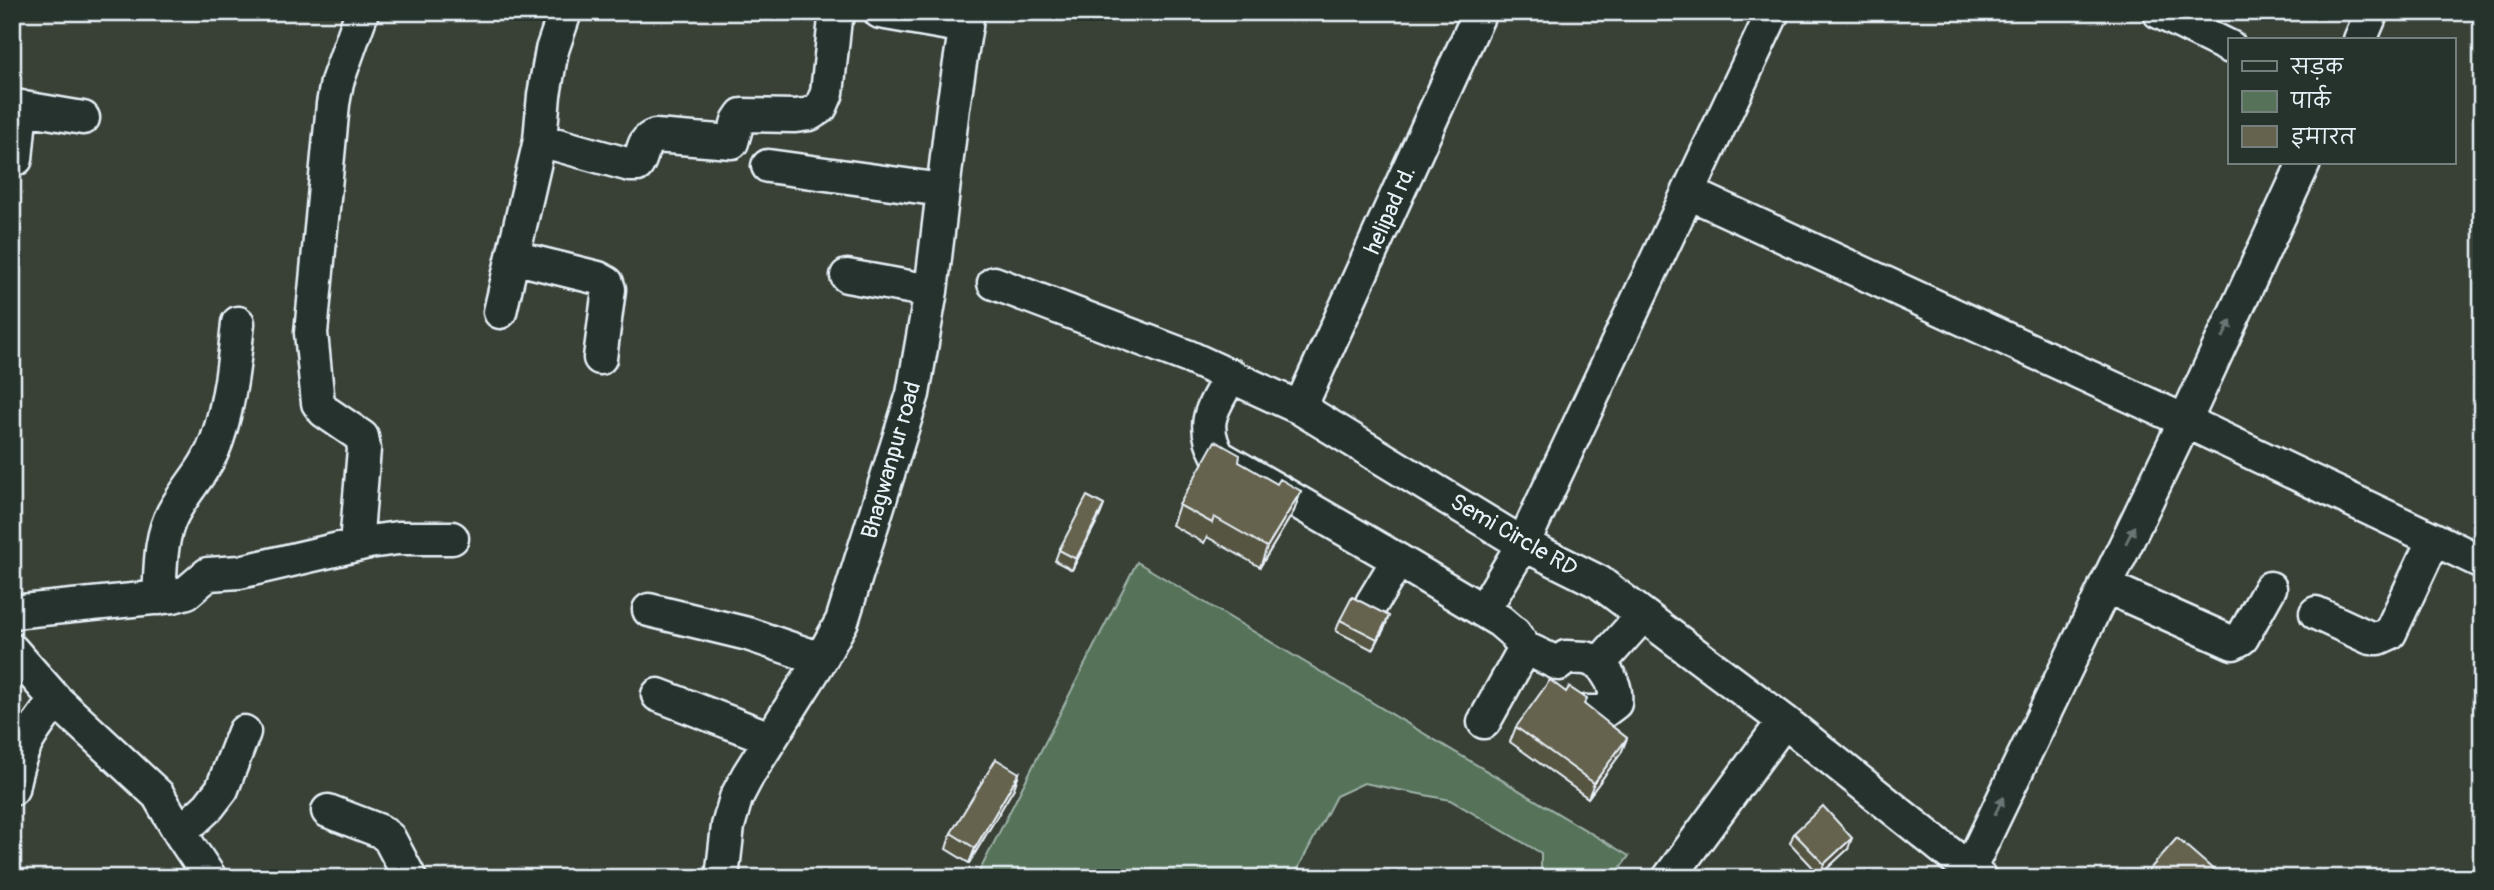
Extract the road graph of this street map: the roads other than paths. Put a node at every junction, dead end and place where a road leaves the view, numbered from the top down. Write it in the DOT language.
graph roads {
  1 [pos="362,12"];
  2 [pos="565,12"];
  3 [pos="840,12"];
  4 [pos="880,12"];
  5 [pos="1480,12"];
  6 [pos="1773,12"];
  7 [pos="2159,12"];
  8 [pos="2372,12"];
  9 [pos="967,20"];
  10 [pos="2361,38"];
  11 [pos="2228,46"];
  12 [pos="17,107"];
  13 [pos="83,118"];
  14 [pos="540,140"];
  15 [pos="16,159"];
  16 [pos="2304,164"];
  17 [pos="768,166"];
  18 [pos="942,190"];
  19 [pos="1689,193"];
  20 [pos="513,257"];
  21 [pos="846,276"];
  22 [pos="994,283"];
  23 [pos="932,291"];
  24 [pos="500,312"];
  25 [pos="238,323"];
  26 [pos="600,358"];
  27 [pos="1231,375"];
  28 [pos="1300,408"];
  29 [pos="2185,421"];
  30 [pos="452,538"];
  31 [pos="2434,541"];
  32 [pos="1523,544"];
  33 [pos="356,545"];
  34 [pos="1398,560"];
  35 [pos="2482,562"];
  36 [pos="2105,586"];
  37 [pos="2270,588"];
  38 [pos="159,598"];
  39 [pos="1371,603"];
  40 [pos="649,610"];
  41 [pos="1483,611"];
  42 [pos="12,612"];
  43 [pos="2316,613"];
  44 [pos="1643,615"];
  45 [pos="1525,648"];
  46 [pos="12,650"];
  47 [pos="821,659"];
  48 [pos="1600,663"];
  49 [pos="1559,664"];
  50 [pos="658,695"];
  51 [pos="56,700"];
  52 [pos="1784,721"];
  53 [pos="1483,723"];
  54 [pos="244,732"];
  55 [pos="770,738"];
  56 [pos="13,776"];
  57 [pos="328,811"];
  58 [pos="180,833"];
  59 [pos="1975,873"];
  60 [pos="210,878"];
  61 [pos="410,878"];
  62 [pos="722,878"];
  63 [pos="1669,878"];
  1 -- 33 [label="street"];
  2 -- 14 [label="street"];
  3 -- 14 [label="street"];
  4 -- 9 [label="street"];
  5 -- 28 [label="street, helipad rd."];
  6 -- 19 [label="street"];
  7 -- 11 [label="street"];
  8 -- 10 [label="street"];
  9 -- 18 [label="street, Bhagwanpur road"];
  12 -- 13 [label="street"];
  12 -- 15 [label="street"];
  14 -- 20 [label="street"];
  29 -- 16 [label="street, one-way"];
  17 -- 18 [label="street"];
  18 -- 23 [label="street, Bhagwanpur road"];
  19 -- 29 [label="street"];
  19 -- 32 [label="street"];
  20 -- 24 [label="street"];
  20 -- 26 [label="street"];
  21 -- 23 [label="street"];
  22 -- 27 [label="street, Semi Circle RD"];
  23 -- 47 [label="street, Bhagwanpur road"];
  25 -- 38 [label="street"];
  27 -- 28 [label="street, Semi Circle RD"];
  27 -- 34 [label="street"];
  28 -- 32 [label="street, Semi Circle RD"];
  29 -- 31 [label="street"];
  36 -- 29 [label="street, one-way"];
  30 -- 33 [label="street"];
  31 -- 35 [label="street"];
  31 -- 43 [label="street"];
  32 -- 41 [label="street"];
  32 -- 44 [label="street, Semi Circle RD"];
  33 -- 38 [label="street"];
  34 -- 39 [label="street"];
  34 -- 41 [label="street"];
  36 -- 37 [label="street"];
  59 -- 36 [label="street, one-way"];
  38 -- 42 [label="street"];
  40 -- 47 [label="street"];
  41 -- 45 [label="street"];
  44 -- 48 [label="street"];
  44 -- 52 [label="street, Semi Circle RD"];
  45 -- 49 [label="street"];
  45 -- 53 [label="street"];
  46 -- 51 [label="street"];
  47 -- 55 [label="street, Bhagwanpur road"];
  48 -- 49 [label="street"];
  48 -- 49 [label="street"];
  50 -- 55 [label="street"];
  51 -- 56 [label="street"];
  51 -- 58 [label="street"];
  52 -- 59 [label="street, Semi Circle RD"];
  52 -- 63 [label="street"];
  54 -- 58 [label="street"];
  55 -- 62 [label="street, Bhagwanpur road"];
  57 -- 61 [label="street"];
  58 -- 60 [label="street"];
}
